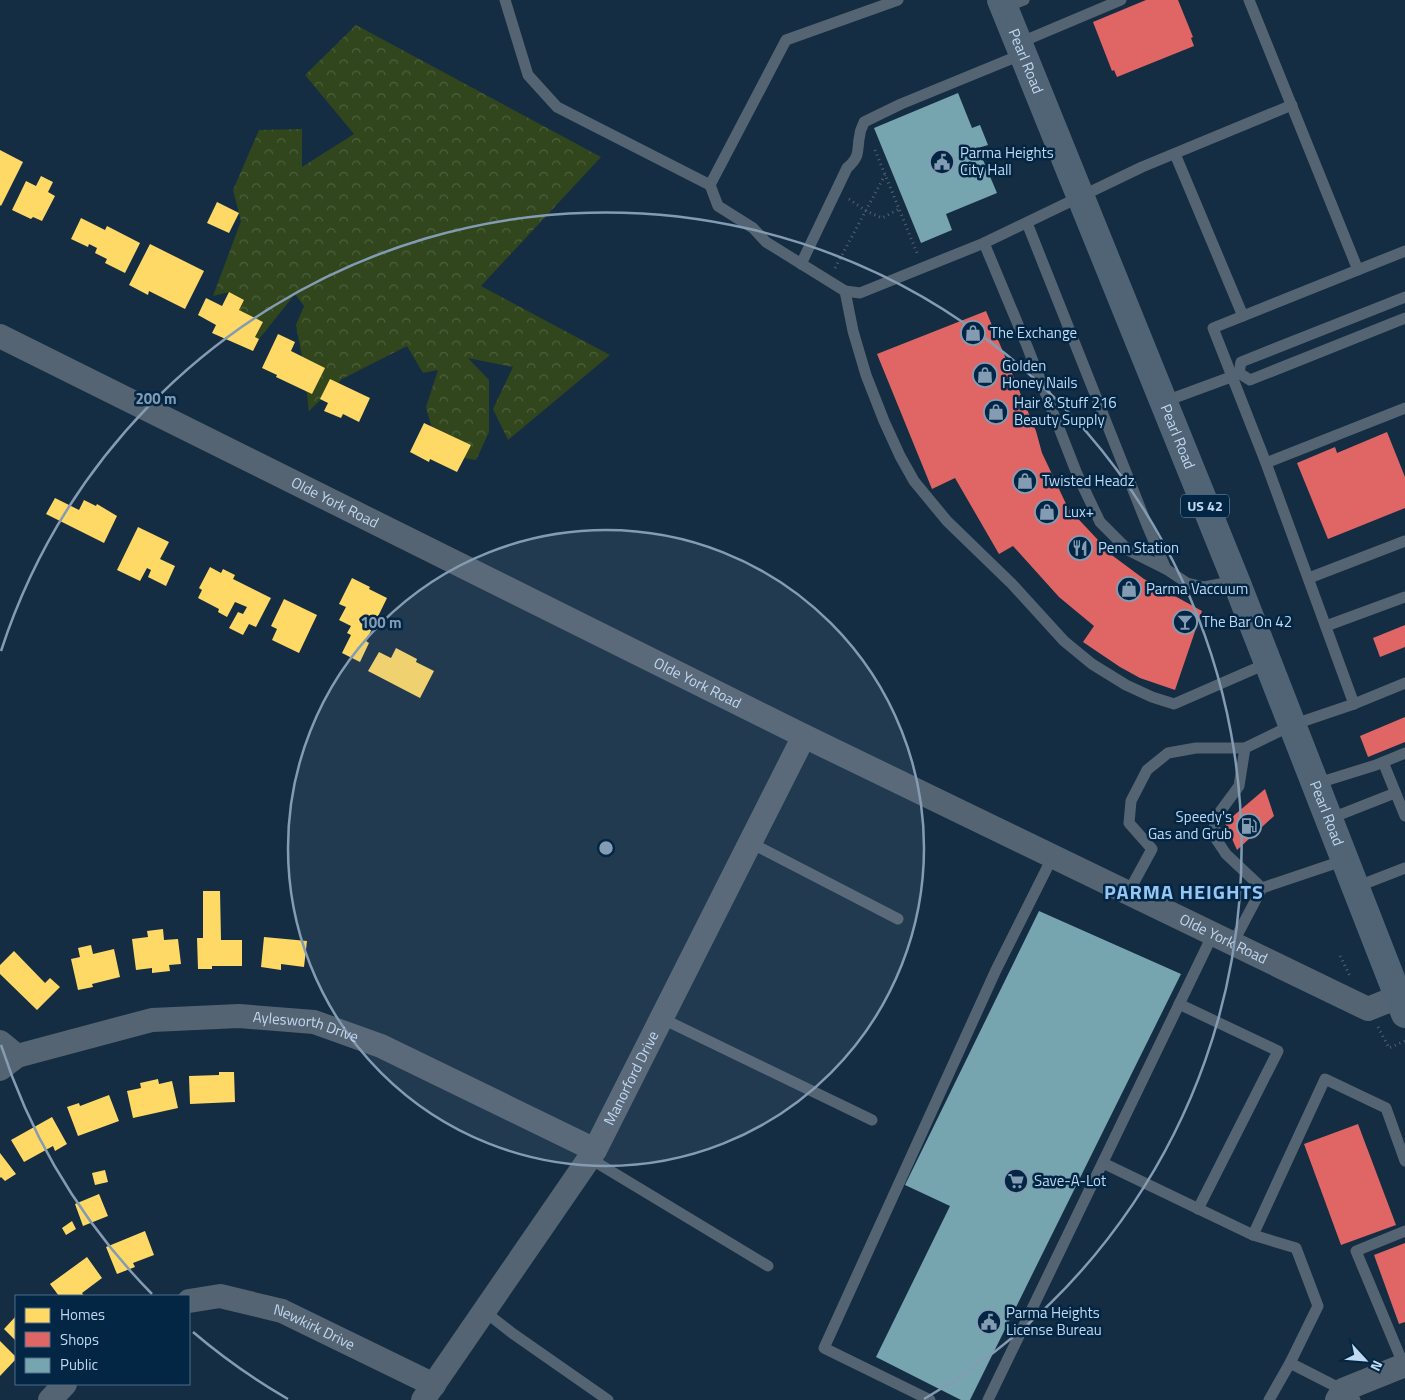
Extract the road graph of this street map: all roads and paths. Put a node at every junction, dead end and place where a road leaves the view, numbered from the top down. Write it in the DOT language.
graph roads {
  1 [pos="505,0"];
  2 [pos="898,0"];
  3 [pos="1121,0"];
  4 [pos="1249,0"];
  5 [pos="1010,3"];
  6 [pos="1021,49"];
  7 [pos="1292,105"];
  8 [pos="864,122"];
  9 [pos="1175,154"];
  10 [pos="886,174"];
  11 [pos="710,185"];
  12 [pos="836,190"];
  13 [pos="1081,198"];
  14 [pos="899,209"];
  15 [pos="866,211"];
  16 [pos="1027,223"];
  17 [pos="984,243"];
  18 [pos="1405,251"];
  19 [pos="801,264"];
  20 [pos="923,267"];
  21 [pos="1358,270"];
  22 [pos="829,281"];
  23 [pos="845,291"];
  24 [pos="1405,297"];
  25 [pos="1243,316"];
  26 [pos="1405,318"];
  27 [pos="0,336"];
  28 [pos="1236,375"];
  29 [pos="1163,402"];
  30 [pos="1405,408"];
  31 [pos="1266,463"];
  32 [pos="1405,541"];
  33 [pos="1166,570"];
  34 [pos="1309,578"];
  35 [pos="1236,581"];
  36 [pos="1405,597"];
  37 [pos="1326,626"];
  38 [pos="1268,663"];
  39 [pos="1405,683"];
  40 [pos="1354,704"];
  41 [pos="1292,725"];
  42 [pos="804,736"];
  43 [pos="1244,748"];
  44 [pos="1405,753"];
  45 [pos="1383,762"];
  46 [pos="1315,784"];
  47 [pos="1395,792"];
  48 [pos="1405,815"];
  49 [pos="1329,820"];
  50 [pos="751,843"];
  51 [pos="1052,856"];
  52 [pos="1345,860"];
  53 [pos="1405,868"];
  54 [pos="1356,887"];
  55 [pos="1262,888"];
  56 [pos="1128,893"];
  57 [pos="898,919"];
  58 [pos="1223,939"];
  59 [pos="1179,1004"];
  60 [pos="1402,1006"];
  61 [pos="661,1018"];
  62 [pos="1405,1042"];
  63 [pos="1389,1048"];
  64 [pos="6,1056"];
  65 [pos="872,1120"];
  66 [pos="592,1154"];
  67 [pos="1405,1161"];
  68 [pos="1103,1163"];
  69 [pos="1198,1209"];
  70 [pos="1405,1230"];
  71 [pos="1253,1235"];
  72 [pos="768,1266"];
  73 [pos="190,1302"];
  74 [pos="484,1311"];
  75 [pos="1290,1363"];
  76 [pos="1404,1365"];
  77 [pos="64,1385"];
  78 [pos="428,1392"];
  79 [pos="1345,1397"];
  80 [pos="50,1400"];
  81 [pos="608,1400"];
  82 [pos="930,1400"];
  83 [pos="988,1400"];
  84 [pos="1269,1400"];
  1 -- 11 [label="lane"];
  2 -- 11 [label="lane"];
  3 -- 6 [label="lane"];
  4 -- 7 [label="lane"];
  5 -- 6 [label="main road, Pearl Road / US 42"];
  6 -- 8 [label="lane"];
  6 -- 13 [label="main road, Pearl Road / US 42"];
  7 -- 9 [label="lane"];
  7 -- 21 [label="lane"];
  8 -- 10 [label="path"];
  8 -- 12 [label="lane"];
  9 -- 13 [label="lane"];
  9 -- 25 [label="lane"];
  10 -- 14 [label="path"];
  10 -- 15 [label="path"];
  11 -- 19 [label="lane"];
  12 -- 15 [label="path"];
  12 -- 19 [label="lane"];
  13 -- 16 [label="lane"];
  13 -- 29 [label="main road, Pearl Road / US 42"];
  14 -- 15 [label="path"];
  14 -- 20 [label="path"];
  15 -- 22 [label="path"];
  16 -- 17 [label="lane"];
  16 -- 33 [label="lane"];
  17 -- 20 [label="lane"];
  17 -- 33 [label="lane"];
  18 -- 21 [label="lane"];
  19 -- 22 [label="lane"];
  20 -- 23 [label="lane"];
  21 -- 25 [label="lane"];
  22 -- 23 [label="lane"];
  23 -- 38 [label="lane"];
  24 -- 28 [label="lane"];
  25 -- 28 [label="lane"];
  26 -- 28 [label="lane"];
  27 -- 42 [label="street, Olde York Road"];
  28 -- 29 [label="lane"];
  28 -- 31 [label="lane"];
  29 -- 35 [label="main road, Pearl Road / US 42"];
  30 -- 31 [label="lane"];
  31 -- 34 [label="lane"];
  32 -- 34 [label="lane"];
  33 -- 35 [label="lane"];
  34 -- 37 [label="lane"];
  35 -- 38 [label="main road, Pearl Road / US 42"];
  36 -- 37 [label="lane"];
  37 -- 40 [label="lane"];
  38 -- 41 [label="main road, Pearl Road / US 42"];
  39 -- 40 [label="lane"];
  40 -- 41 [label="lane"];
  41 -- 43 [label="lane"];
  41 -- 46 [label="main road, Pearl Road / US 42"];
  42 -- 50 [label="street, Manorford Drive"];
  42 -- 51 [label="street, Olde York Road"];
  43 -- 55 [label="lane"];
  43 -- 56 [label="lane"];
  44 -- 45 [label="lane"];
  45 -- 46 [label="lane"];
  45 -- 47 [label="lane"];
  46 -- 49 [label="main road, Pearl Road / US 42"];
  47 -- 48 [label="lane"];
  47 -- 49 [label="lane"];
  49 -- 52 [label="main road, Pearl Road / US 42"];
  50 -- 57 [label="lane"];
  50 -- 61 [label="street, Manorford Drive"];
  51 -- 56 [label="street, Olde York Road"];
  51 -- 82 [label="lane"];
  52 -- 54 [label="main road, Pearl Road / US 42"];
  52 -- 55 [label="lane"];
  53 -- 54 [label="lane"];
  54 -- 60 [label="main road, Pearl Road / US 42"];
  55 -- 58 [label="lane"];
  56 -- 58 [label="street, Olde York Road"];
  58 -- 59 [label="lane"];
  58 -- 60 [label="street, Olde York Road"];
  59 -- 68 [label="lane"];
  59 -- 69 [label="lane"];
  61 -- 65 [label="lane"];
  61 -- 66 [label="street, Manorford Drive"];
  62 -- 63 [label="path"];
  64 -- 66 [label="street, Aylesworth Drive"];
  66 -- 72 [label="lane"];
  66 -- 74 [label="street, Manorford Drive"];
  67 -- 71 [label="lane"];
  68 -- 69 [label="lane"];
  68 -- 83 [label="lane"];
  69 -- 71 [label="lane"];
  70 -- 76 [label="lane"];
  71 -- 75 [label="lane"];
  73 -- 78 [label="street, Newkirk Drive"];
  74 -- 78 [label="street, Manorford Drive"];
  74 -- 81 [label="lane"];
  75 -- 79 [label="lane"];
  75 -- 84 [label="lane"];
  76 -- 79 [label="street"];
  77 -- 80 [label="street"];
}
